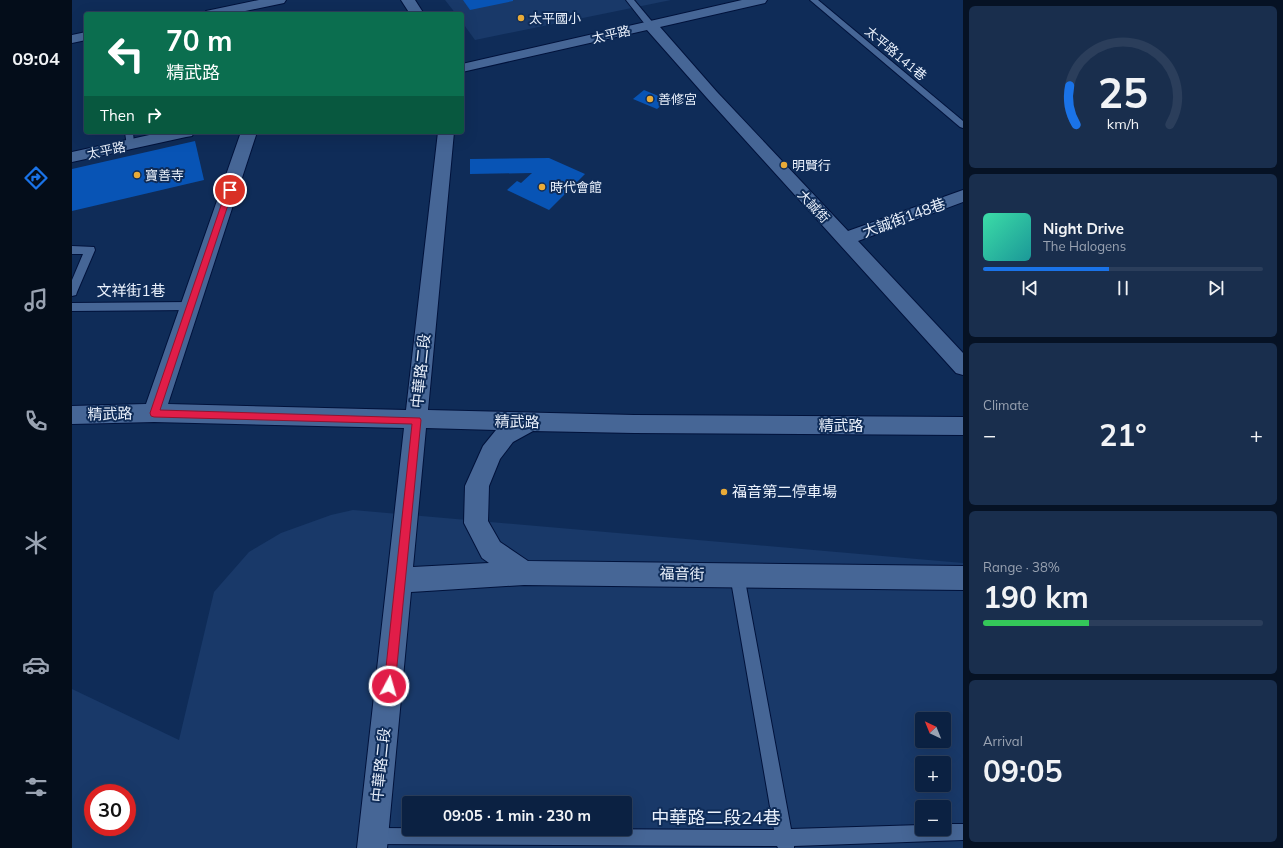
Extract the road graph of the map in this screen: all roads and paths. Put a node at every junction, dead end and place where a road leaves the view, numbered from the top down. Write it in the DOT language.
graph roads {
  1 [pos="280,0"];
  2 [pos="408,0"];
  3 [pos="630,0"];
  4 [pos="760,0"];
  5 [pos="814,0"];
  6 [pos="218,10"];
  7 [pos="416,12"];
  8 [pos="651,26"];
  9 [pos="84,36"];
  10 [pos="72,39"];
  11 [pos="464,68"];
  12 [pos="963,125"];
  13 [pos="167,134"];
  14 [pos="248,134"];
  15 [pos="446,134"];
  16 [pos="130,138"];
  17 [pos="72,157"];
  18 [pos="963,196"];
  19 [pos="845,239"];
  20 [pos="72,250"];
  21 [pos="72,292"];
  22 [pos="190,306"];
  23 [pos="72,307"];
  24 [pos="963,367"];
  25 [pos="154,413"];
  26 [pos="72,415"];
  27 [pos="417,420"];
  28 [pos="528,423"];
  29 [pos="963,426"];
  30 [pos="524,573"];
  31 [pos="737,575"];
  32 [pos="963,578"];
  33 [pos="400,580"];
  34 [pos="963,832"];
  35 [pos="373,842"];
  36 [pos="785,843"];
  1 -- 6 [label="street"];
  2 -- 7 [label="street"];
  3 -- 8 [label="lane"];
  4 -- 8 [label="street, 太平路"];
  5 -- 12 [label="lane, 太平路141巷"];
  8 -- 11 [label="street, 太平路"];
  8 -- 19 [label="street, 大誠街"];
  9 -- 10 [label="street"];
  13 -- 16 [label="street, 太平路"];
  14 -- 22 [label="street"];
  15 -- 27 [label="street, 中華路二段"];
  16 -- 17 [label="street, 太平路"];
  18 -- 19 [label="street, 大誠街148巷"];
  19 -- 24 [label="street, 大誠街"];
  20 -- 21 [label="lane, 文祥街1巷"];
  22 -- 23 [label="lane, 文祥街1巷"];
  22 -- 25 [label="street"];
  25 -- 26 [label="street, 精武路"];
  25 -- 27 [label="street, 精武路"];
  27 -- 28 [label="street, 精武路"];
  27 -- 33 [label="street, 中華路二段"];
  28 -- 29 [label="street, 精武路"];
  28 -- 30 [label="street"];
  30 -- 31 [label="street, 福音街"];
  30 -- 33 [label="street, 福音街"];
  31 -- 32 [label="street, 福音街"];
  31 -- 36 [label="lane"];
  33 -- 35 [label="street, 中華路二段"];
  34 -- 36 [label="lane, 中華路二段24巷"];
  35 -- 36 [label="lane, 中華路二段24巷"];
}
